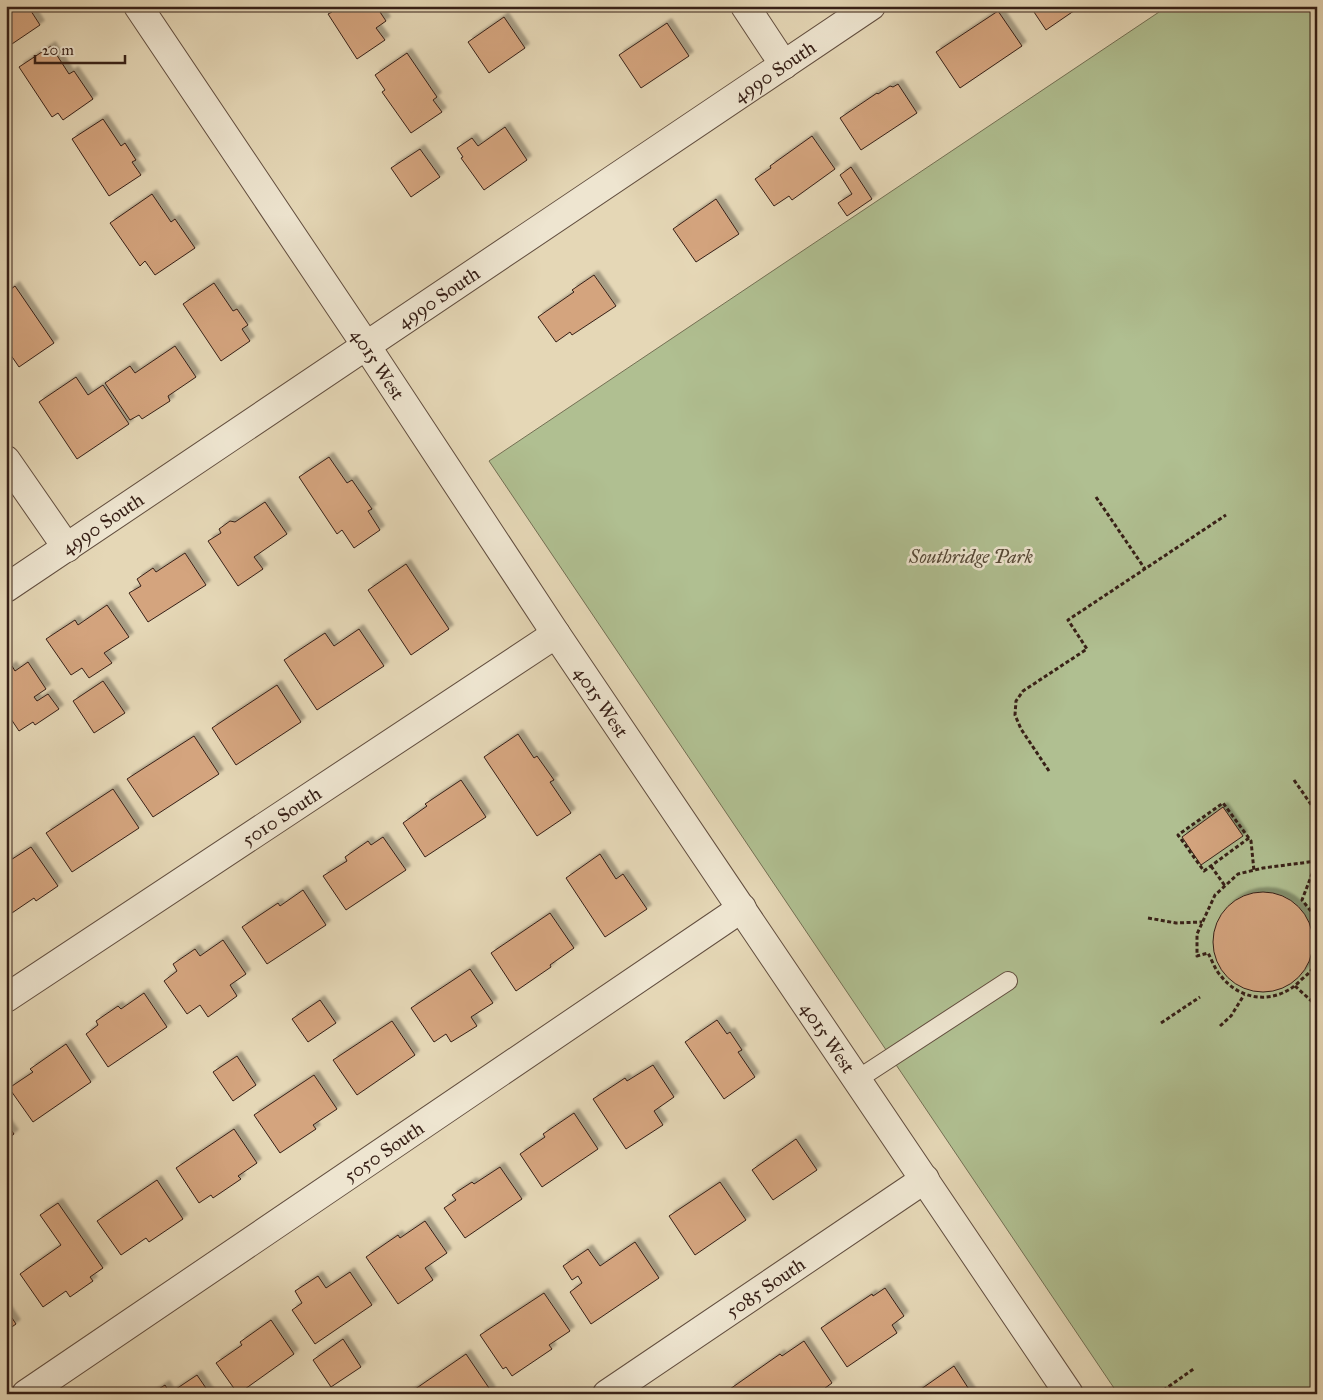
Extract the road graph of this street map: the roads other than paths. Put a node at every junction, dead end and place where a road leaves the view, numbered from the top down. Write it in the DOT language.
graph roads {
  1 [pos="138,6"];
  2 [pos="745,6"];
  3 [pos="871,6"];
  4 [pos="784,65"];
  5 [pos="367,346"];
  6 [pos="6,460"];
  7 [pos="67,548"];
  8 [pos="6,588"];
  9 [pos="556,634"];
  10 [pos="742,908"];
  11 [pos="1008,981"];
  12 [pos="6,998"];
  13 [pos="858,1079"];
  14 [pos="925,1179"];
  15 [pos="26,1394"];
  16 [pos="606,1394"];
  17 [pos="1069,1394"];
  1 -- 5 [label="street, 4015 West"];
  2 -- 4 [label="street"];
  3 -- 4 [label="street, 4990 South"];
  4 -- 5 [label="street, 4990 South"];
  5 -- 7 [label="street, 4990 South"];
  5 -- 9 [label="street, 4015 West"];
  6 -- 7 [label="street"];
  7 -- 8 [label="street, 4990 South"];
  9 -- 10 [label="street, 4015 West"];
  9 -- 12 [label="street, 5010 South"];
  10 -- 13 [label="street, 4015 West"];
  10 -- 15 [label="street, 5050 South"];
  11 -- 13 [label="lane"];
  13 -- 14 [label="street, 4015 West"];
  14 -- 16 [label="street, 5085 South"];
  14 -- 17 [label="street, 4015 West"];
}
